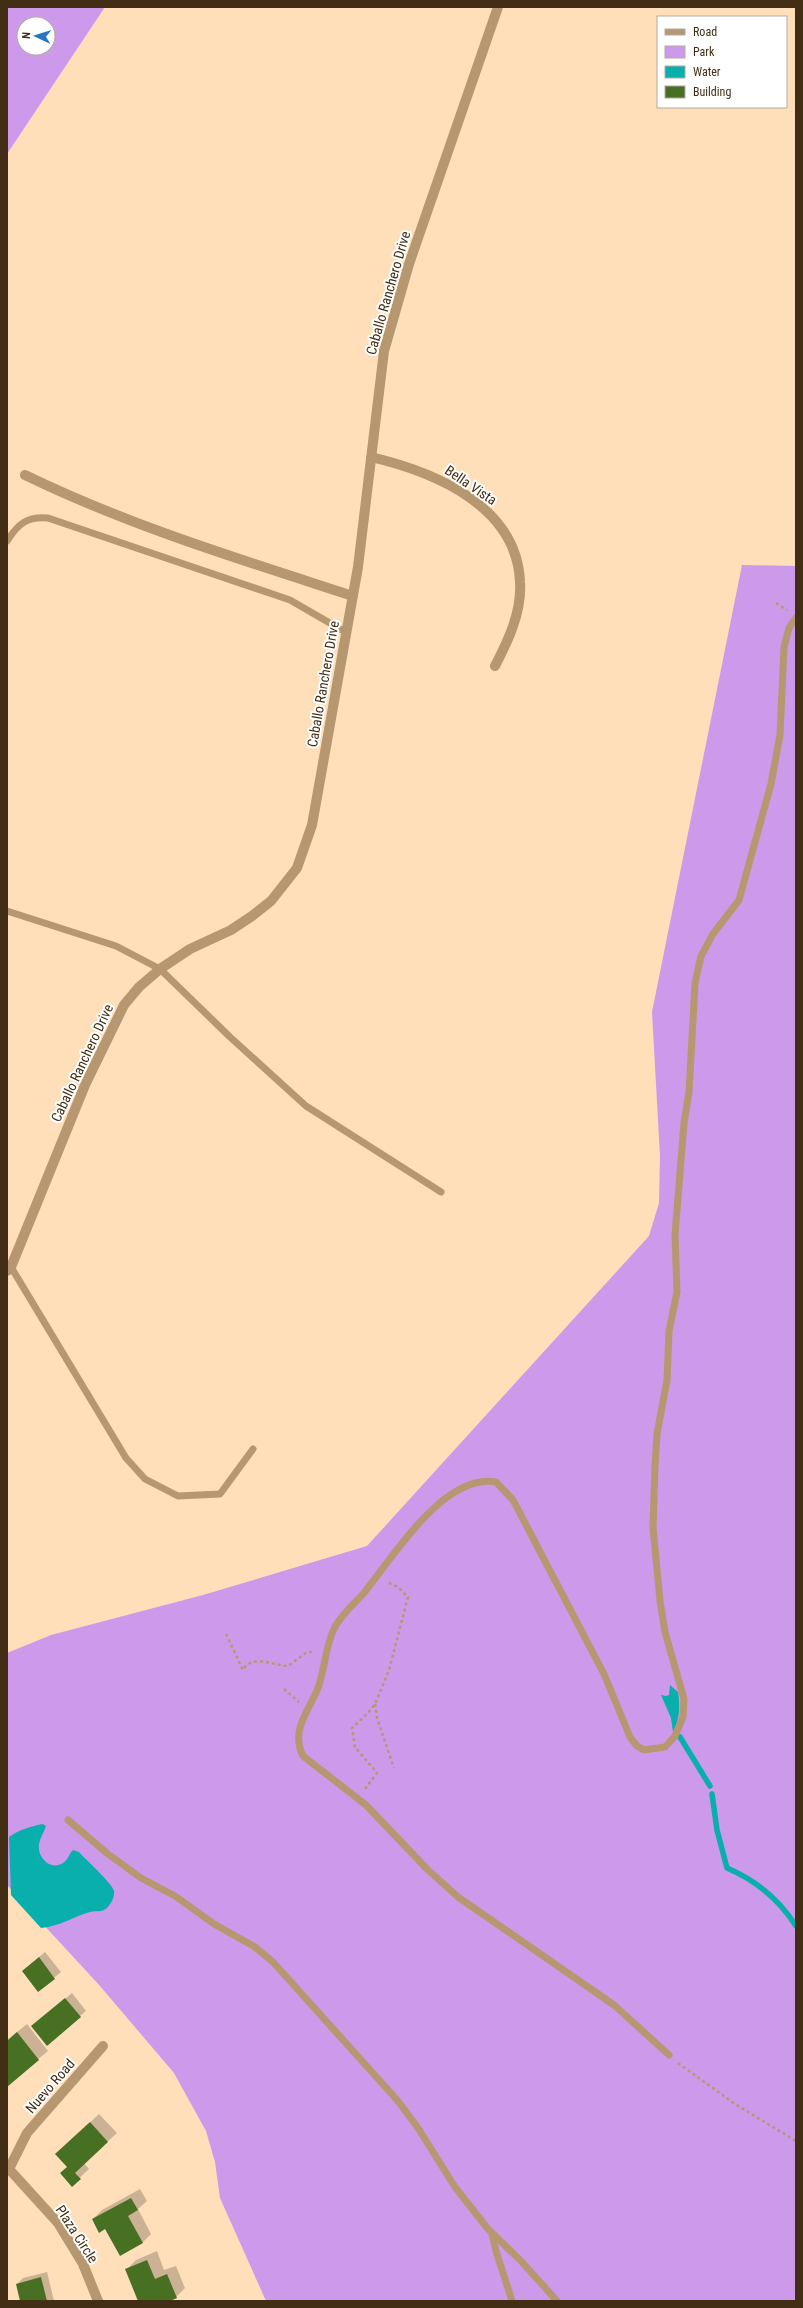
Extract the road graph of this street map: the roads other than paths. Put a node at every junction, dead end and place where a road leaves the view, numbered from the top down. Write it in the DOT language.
graph roads {
  1 [pos="498,7"];
  2 [pos="371,457"];
  3 [pos="25,475"];
  4 [pos="7,540"];
  5 [pos="353,596"];
  6 [pos="796,618"];
  7 [pos="347,633"];
  8 [pos="496,666"];
  9 [pos="7,911"];
  10 [pos="160,969"];
  11 [pos="441,1192"];
  12 [pos="9,1269"];
  13 [pos="253,1449"];
  14 [pos="68,1820"];
  15 [pos="104,2046"];
  16 [pos="669,2055"];
  17 [pos="8,2168"];
  18 [pos="492,2234"];
  19 [pos="98,2301"];
  20 [pos="512,2301"];
  21 [pos="557,2301"];
  1 -- 2 [label="street, Caballo Ranchero Drive"];
  2 -- 5 [label="street, Caballo Ranchero Drive"];
  2 -- 8 [label="street, Bella Vista"];
  3 -- 5 [label="street"];
  4 -- 7 [label="lane"];
  5 -- 7 [label="street, Caballo Ranchero Drive"];
  6 -- 16 [label="lane"];
  7 -- 10 [label="street, Caballo Ranchero Drive"];
  9 -- 10 [label="lane"];
  10 -- 11 [label="lane"];
  10 -- 12 [label="street, Caballo Ranchero Drive"];
  12 -- 13 [label="lane"];
  14 -- 18 [label="lane"];
  15 -- 17 [label="street, Nuevo Road"];
  17 -- 19 [label="street, Plaza Circle"];
  18 -- 20 [label="lane"];
  18 -- 21 [label="lane"];
}
